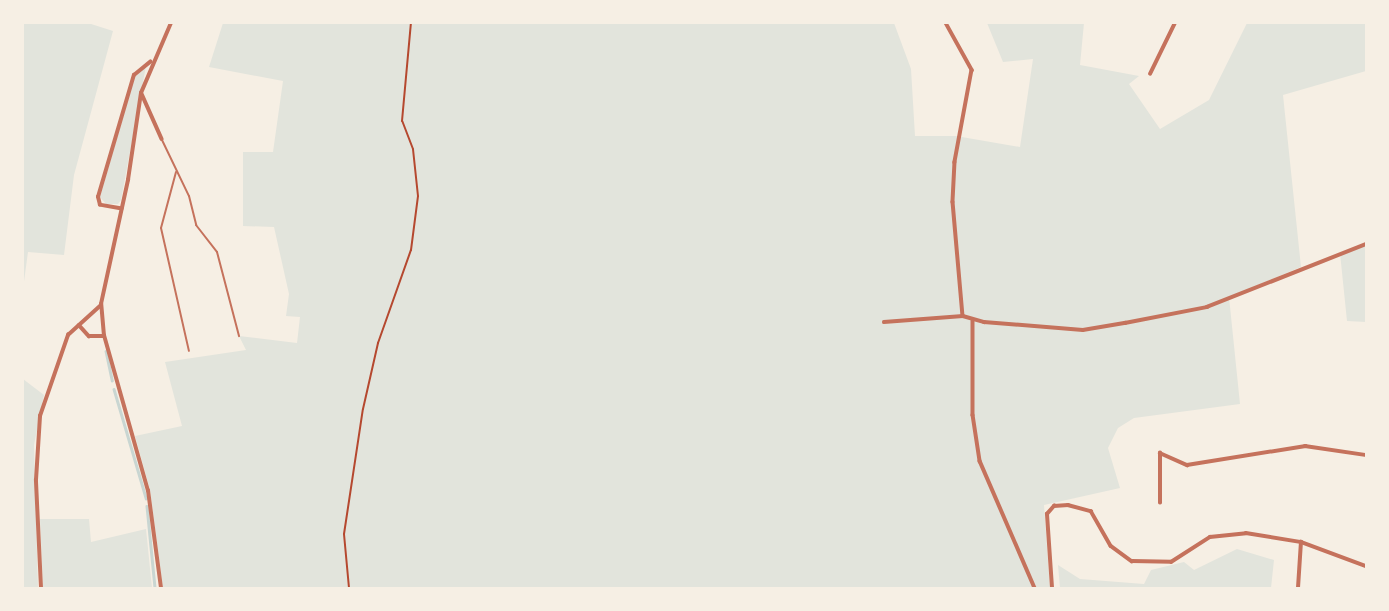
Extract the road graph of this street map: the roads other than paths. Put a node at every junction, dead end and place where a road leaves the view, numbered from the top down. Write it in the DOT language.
graph roads {
  1 [pos="171,23"];
  2 [pos="946,23"];
  3 [pos="1175,23"];
  4 [pos="152,61"];
  5 [pos="1150,74"];
  6 [pos="141,93"];
  7 [pos="162,139"];
  8 [pos="176,172"];
  9 [pos="122,209"];
  10 [pos="1366,244"];
  11 [pos="101,304"];
  12 [pos="963,316"];
  13 [pos="973,321"];
  14 [pos="884,323"];
  15 [pos="79,325"];
  16 [pos="104,336"];
  17 [pos="239,336"];
  18 [pos="189,351"];
  19 [pos="1366,455"];
  20 [pos="1160,503"];
  21 [pos="1301,542"];
  22 [pos="1366,566"];
  23 [pos="41,588"];
  24 [pos="161,588"];
  25 [pos="1035,588"];
  26 [pos="1052,588"];
  27 [pos="1298,588"];
  1 -- 4 [label="street"];
  2 -- 12 [label="street"];
  3 -- 5 [label="street"];
  4 -- 6 [label="street"];
  4 -- 9 [label="street"];
  6 -- 7 [label="street"];
  6 -- 9 [label="street"];
  7 -- 8 [label="lane"];
  8 -- 17 [label="lane"];
  8 -- 18 [label="lane"];
  9 -- 11 [label="street"];
  10 -- 13 [label="street"];
  11 -- 15 [label="street"];
  11 -- 16 [label="street"];
  12 -- 13 [label="street"];
  12 -- 14 [label="street"];
  13 -- 25 [label="street"];
  15 -- 16 [label="street"];
  15 -- 23 [label="street"];
  16 -- 24 [label="street"];
  19 -- 20 [label="street"];
  21 -- 22 [label="street"];
  21 -- 26 [label="street"];
  21 -- 27 [label="street"];
}
